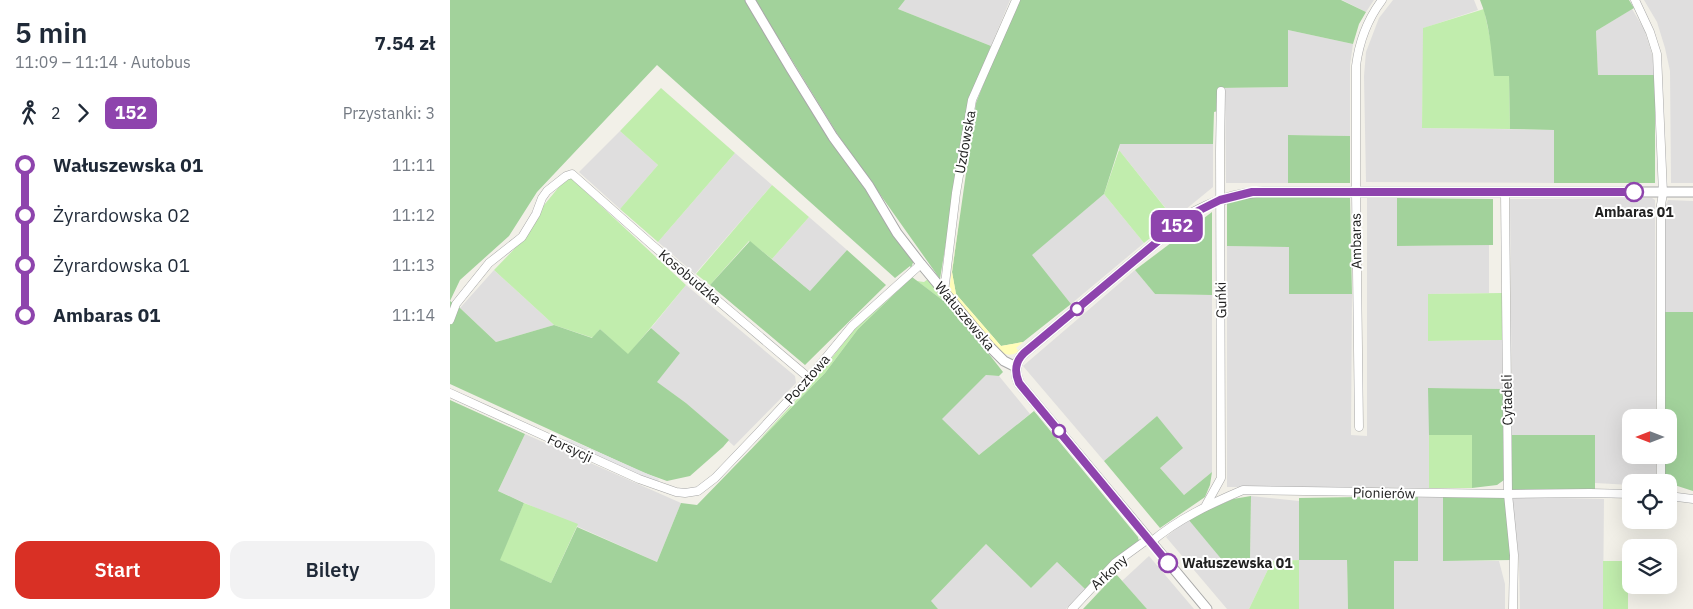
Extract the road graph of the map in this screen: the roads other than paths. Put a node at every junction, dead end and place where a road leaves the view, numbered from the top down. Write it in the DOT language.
graph roads {
  1 [pos="750,0"];
  2 [pos="1016,0"];
  3 [pos="1382,0"];
  4 [pos="1634,0"];
  5 [pos="1221,90"];
  6 [pos="1356,192"];
  7 [pos="1505,192"];
  8 [pos="1693,192"];
  9 [pos="1663,193"];
  10 [pos="1220,200"];
  11 [pos="921,264"];
  12 [pos="944,292"];
  13 [pos="450,320"];
  14 [pos="1016,367"];
  15 [pos="809,378"];
  16 [pos="450,393"];
  17 [pos="1661,409"];
  18 [pos="1359,427"];
  19 [pos="693,492"];
  20 [pos="1508,494"];
  21 [pos="1622,494"];
  22 [pos="1677,497"];
  23 [pos="1693,499"];
  24 [pos="1206,505"];
  25 [pos="1150,541"];
  26 [pos="1072,609"];
  27 [pos="1207,609"];
  28 [pos="1513,609"];
  1 -- 11 [label="street, Wałuszewska"];
  2 -- 12 [label="street, Uzdowska"];
  3 -- 6 [label="street, Ambaras"];
  4 -- 9 [label="street"];
  5 -- 10 [label="street, Guńki"];
  6 -- 7 [label="street"];
  6 -- 10 [label="street"];
  6 -- 18 [label="street, Ambaras"];
  7 -- 9 [label="street"];
  7 -- 20 [label="street, Cytadeli"];
  8 -- 9 [label="street"];
  9 -- 17 [label="street"];
  10 -- 14 [label="street"];
  10 -- 24 [label="street, Guńki"];
  11 -- 12 [label="street, Wałuszewska"];
  11 -- 15 [label="street, Pocztowa"];
  12 -- 14 [label="street, Wałuszewska"];
  13 -- 15 [label="street, Kosobudzka"];
  14 -- 25 [label="street"];
  15 -- 19 [label="street, Pocztowa"];
  16 -- 19 [label="street, Forsycji"];
  20 -- 21 [label="street, Pionierów"];
  20 -- 24 [label="street, Pionierów"];
  20 -- 28 [label="street, Cytadeli"];
  22 -- 23 [label="street"];
  24 -- 25 [label="street, Pionierów"];
  25 -- 26 [label="street, Arkony"];
  25 -- 27 [label="street"];
}
